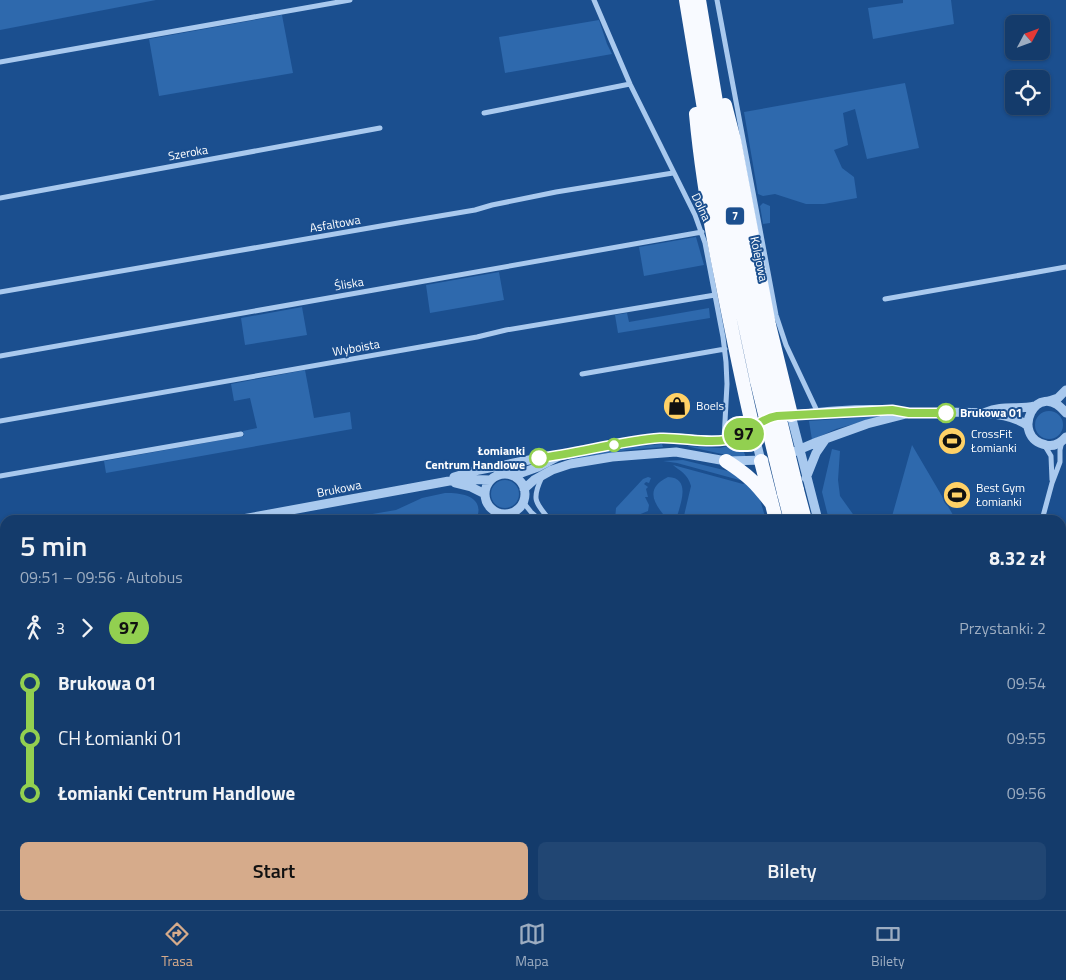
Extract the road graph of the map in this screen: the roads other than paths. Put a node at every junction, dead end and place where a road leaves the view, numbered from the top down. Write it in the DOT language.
graph roads {
  1 [pos="350,0"];
  2 [pos="594,0"];
  3 [pos="686,0"];
  4 [pos="699,0"];
  5 [pos="717,0"];
  6 [pos="708,52"];
  7 [pos="0,62"];
  8 [pos="696,66"];
  9 [pos="630,84"];
  10 [pos="484,113"];
  11 [pos="380,128"];
  12 [pos="673,173"];
  13 [pos="0,198"];
  14 [pos="702,232"];
  15 [pos="1066,267"];
  16 [pos="0,292"];
  17 [pos="715,295"];
  18 [pos="885,299"];
  19 [pos="725,349"];
  20 [pos="0,356"];
  21 [pos="582,374"];
  22 [pos="763,380"];
  23 [pos="1066,390"];
  24 [pos="1049,401"];
  25 [pos="1035,406"];
  26 [pos="818,413"];
  27 [pos="909,413"];
  28 [pos="986,413"];
  29 [pos="1066,413"];
  30 [pos="792,415"];
  31 [pos="0,421"];
  32 [pos="1028,426"];
  33 [pos="753,428"];
  34 [pos="241,434"];
  35 [pos="1064,439"];
  36 [pos="724,440"];
  37 [pos="825,440"];
  38 [pos="1044,445"];
  39 [pos="799,450"];
  40 [pos="559,456"];
  41 [pos="726,461"];
  42 [pos="761,461"];
  43 [pos="542,475"];
  44 [pos="0,476"];
  45 [pos="513,476"];
  46 [pos="806,478"];
  47 [pos="490,480"];
  48 [pos="445,481"];
  49 [pos="1052,483"];
  50 [pos="524,489"];
  51 [pos="790,491"];
  52 [pos="485,494"];
  53 [pos="523,502"];
  54 [pos="772,504"];
  55 [pos="511,513"];
  56 [pos="264,515"];
  57 [pos="516,515"];
  58 [pos="534,515"];
  59 [pos="546,515"];
  60 [pos="775,515"];
  61 [pos="791,515"];
  62 [pos="802,515"];
  63 [pos="817,515"];
  64 [pos="1043,515"];
  1 -- 7 [label="street"];
  2 -- 9 [label="street, Dolna"];
  3 -- 8 [label="highway, Kolejowa / 7"];
  4 -- 6 [label="highway, Kolejowa / 7"];
  5 -- 26 [label="street, Kolejowa"];
  6 -- 22 [label="highway, Kolejowa / 7"];
  6 -- 30 [label="highway"];
  8 -- 22 [label="highway, Kolejowa / 7"];
  8 -- 33 [label="highway"];
  9 -- 10 [label="street"];
  9 -- 12 [label="street, Dolna"];
  11 -- 13 [label="street, Szeroka"];
  12 -- 14 [label="street, Dolna"];
  12 -- 16 [label="street, Asfaltowa"];
  14 -- 17 [label="street, Dolna"];
  14 -- 20 [label="street, Śliska"];
  15 -- 18 [label="street"];
  17 -- 19 [label="street, Dolna"];
  17 -- 31 [label="street, Wyboista"];
  19 -- 21 [label="street"];
  19 -- 36 [label="street, Dolna"];
  22 -- 51 [label="highway, Kolejowa / 7, bridge"];
  23 -- 24 [label="street"];
  24 -- 25 [label="street"];
  24 -- 29 [label="street"];
  25 -- 28 [label="street"];
  25 -- 32 [label="street"];
  26 -- 27 [label="street"];
  26 -- 30 [label="street"];
  27 -- 28 [label="street"];
  27 -- 37 [label="street"];
  28 -- 32 [label="street"];
  30 -- 33 [label="street"];
  30 -- 39 [label="street"];
  32 -- 38 [label="street"];
  33 -- 36 [label="street"];
  33 -- 42 [label="street"];
  34 -- 44 [label="street"];
  35 -- 38 [label="street"];
  35 -- 49 [label="street"];
  36 -- 40 [label="street"];
  37 -- 39 [label="street"];
  37 -- 46 [label="street"];
  38 -- 49 [label="street"];
  39 -- 42 [label="street"];
  39 -- 46 [label="street"];
  40 -- 45 [label="street"];
  40 -- 48 [label="street"];
  41 -- 42 [label="street"];
  41 -- 43 [label="street"];
  41 -- 54 [label="highway"];
  42 -- 54 [label="highway"];
  43 -- 50 [label="street"];
  43 -- 59 [label="street"];
  45 -- 47 [label="street"];
  45 -- 50 [label="street"];
  46 -- 63 [label="street"];
  47 -- 48 [label="street, Brukowa"];
  47 -- 52 [label="street"];
  48 -- 52 [label="street, Brukowa"];
  48 -- 56 [label="street, Brukowa"];
  49 -- 64 [label="street"];
  50 -- 53 [label="street"];
  51 -- 61 [label="highway, Kolejowa / 7"];
  51 -- 62 [label="highway, Kolejowa / 7"];
  52 -- 55 [label="street"];
  53 -- 55 [label="street"];
  53 -- 58 [label="street"];
  54 -- 60 [label="highway"];
  55 -- 57 [label="street"];
}
